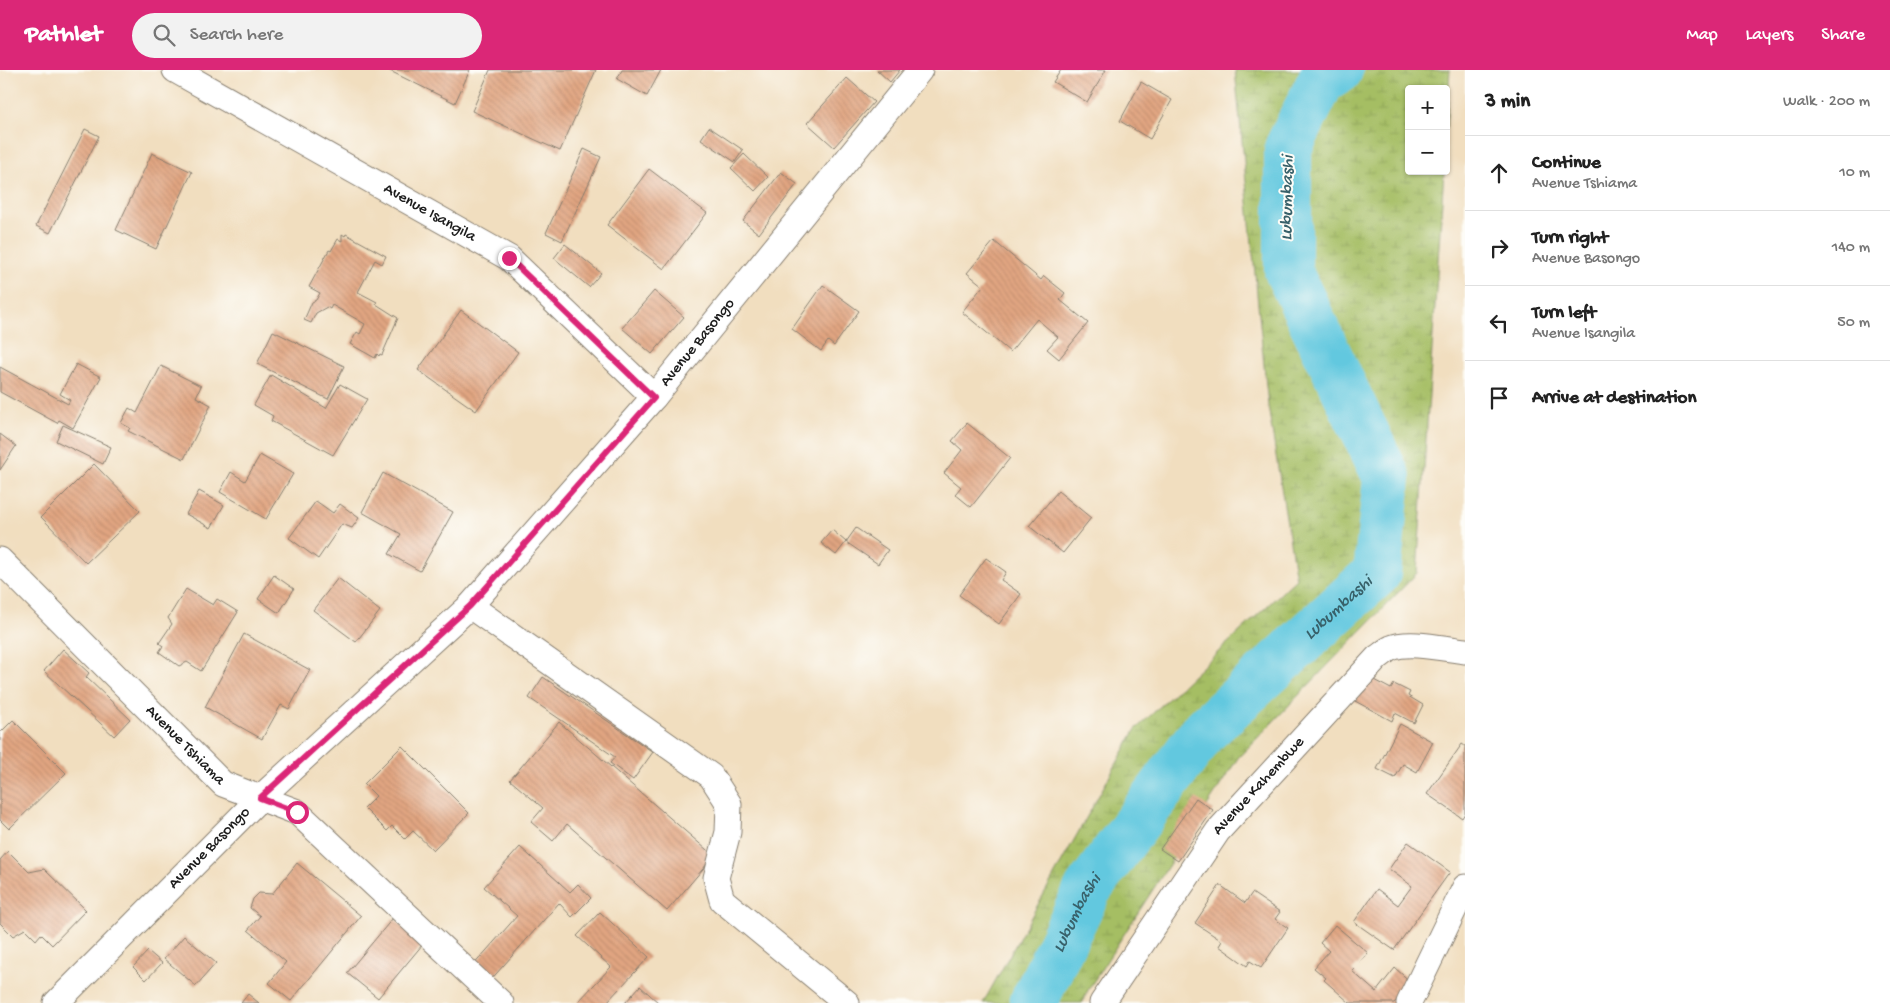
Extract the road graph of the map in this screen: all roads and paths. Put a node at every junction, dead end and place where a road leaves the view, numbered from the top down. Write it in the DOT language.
graph roads {
  1 [pos="175,70"];
  2 [pos="920,70"];
  3 [pos="654,398"];
  4 [pos="0,560"];
  5 [pos="470,606"];
  6 [pos="1465,651"];
  7 [pos="260,798"];
  8 [pos="1465,887"];
  9 [pos="56,1003"];
  10 [pos="501,1003"];
  11 [pos="847,1003"];
  12 [pos="1102,1003"];
  13 [pos="1409,1003"];
  1 -- 3 [label="street, Avenue Isangila"];
  2 -- 3 [label="street, Avenue Basongo"];
  3 -- 5 [label="street, Avenue Basongo"];
  4 -- 7 [label="street, Avenue Tshiama"];
  5 -- 7 [label="street, Avenue Basongo"];
  5 -- 11 [label="street"];
  6 -- 12 [label="street, Avenue Kahembwe"];
  7 -- 9 [label="street, Avenue Basongo"];
  7 -- 10 [label="street, Avenue Tshiama"];
  8 -- 13 [label="street"];
}
